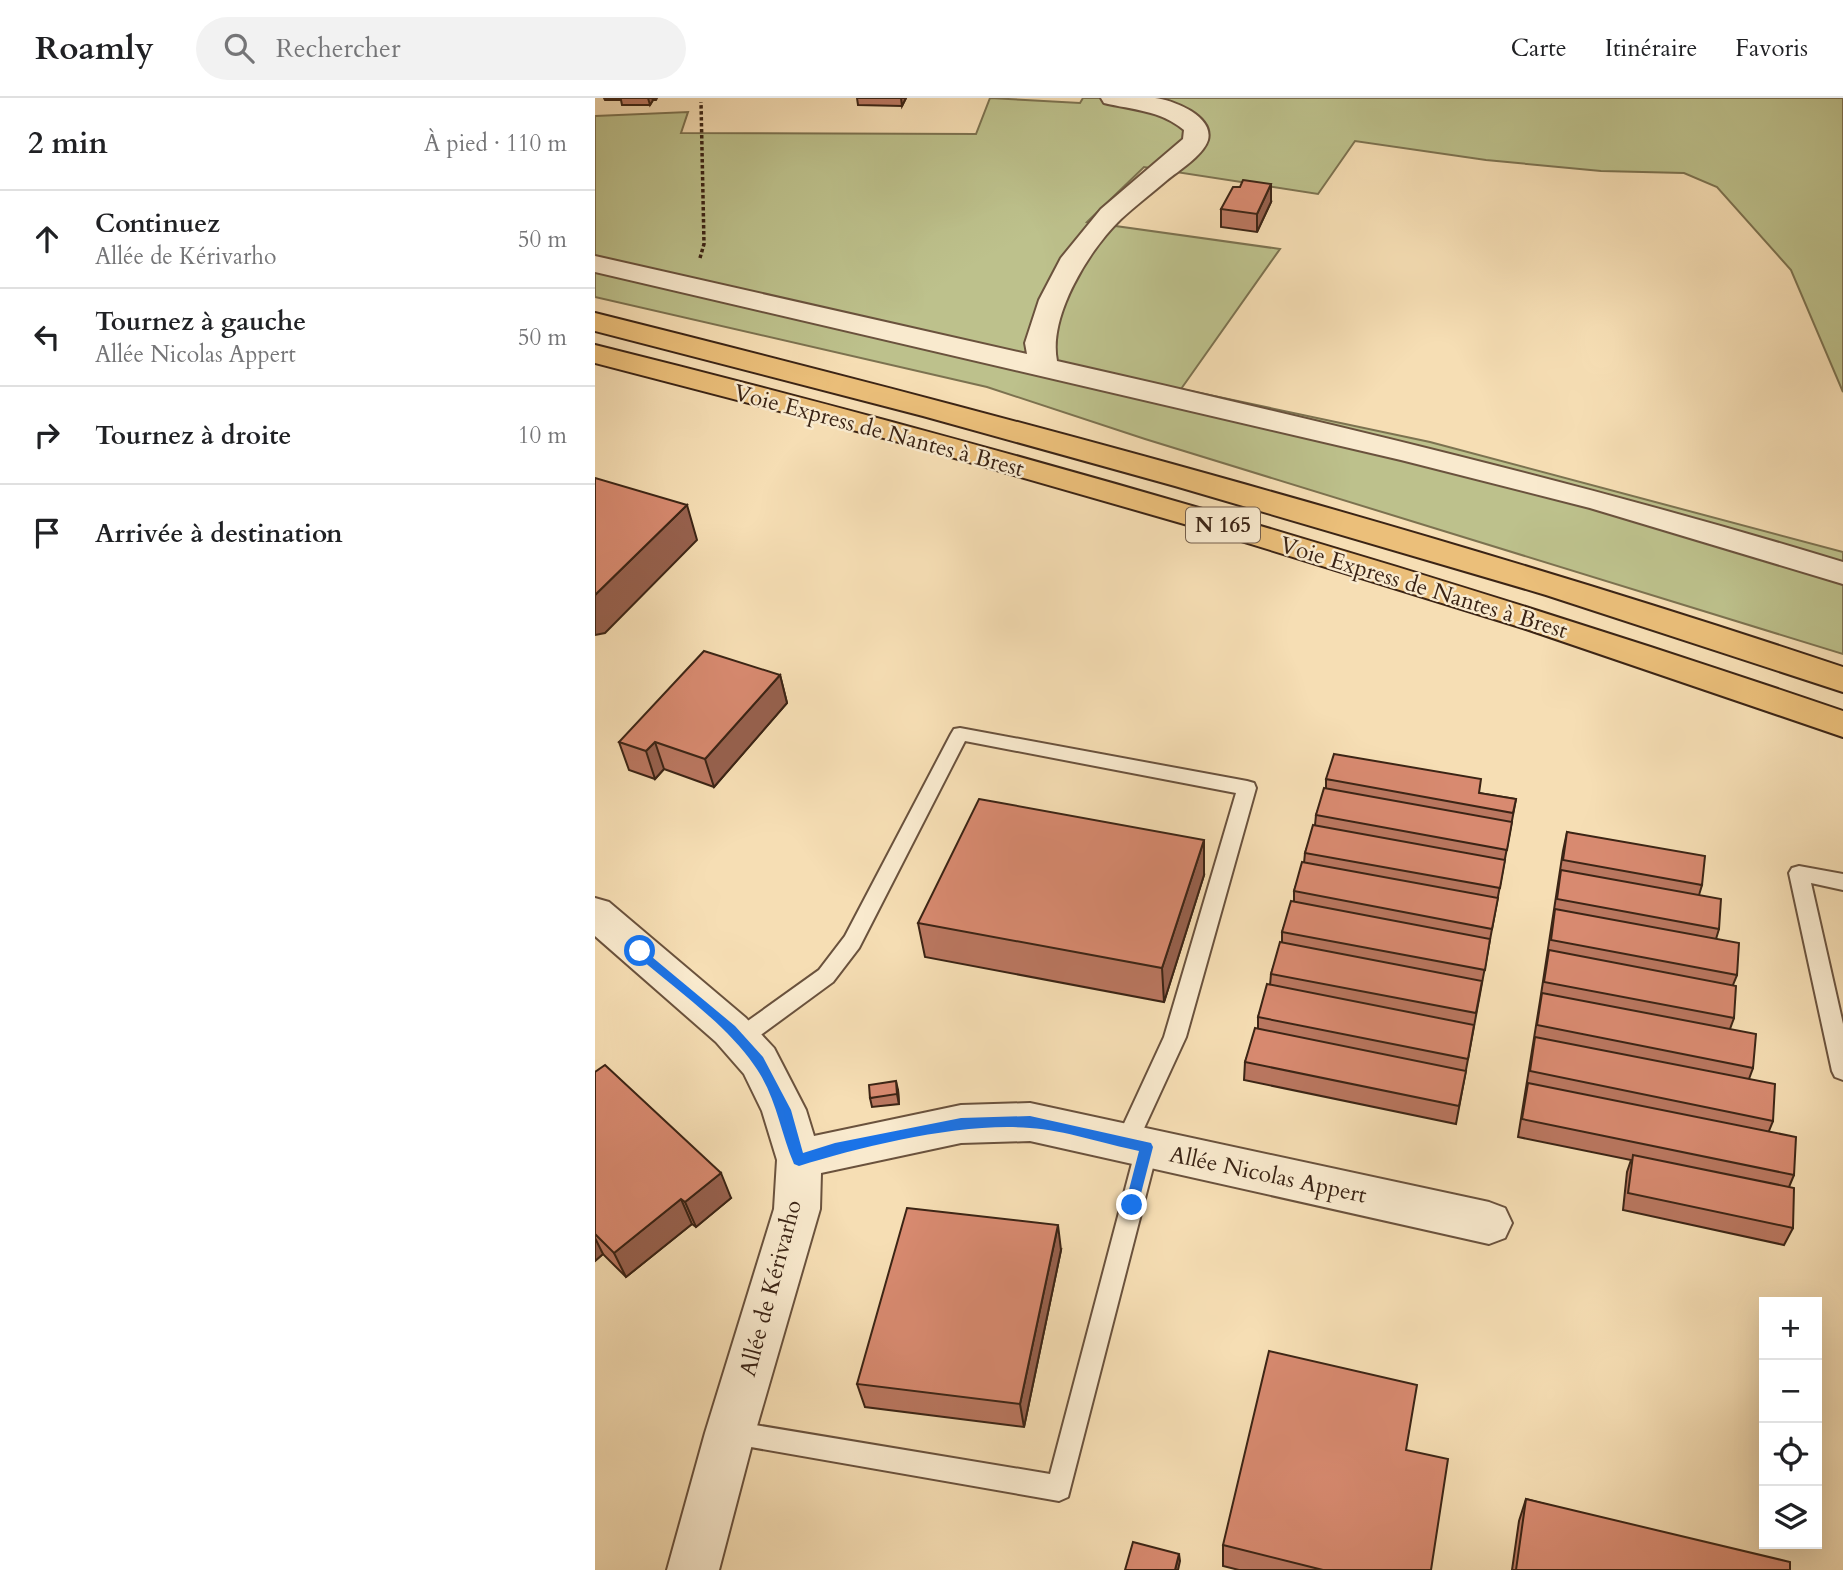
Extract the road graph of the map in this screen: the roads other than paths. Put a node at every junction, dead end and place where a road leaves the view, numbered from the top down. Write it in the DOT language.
graph roads {
  1 [pos="1113,98"];
  2 [pos="595,264"];
  3 [pos="595,322"];
  4 [pos="595,354"];
  5 [pos="1043,364"];
  6 [pos="1843,573"];
  7 [pos="1843,680"];
  8 [pos="1843,724"];
  9 [pos="1843,883"];
  10 [pos="595,913"];
  11 [pos="739,1039"];
  12 [pos="1843,1071"];
  13 [pos="1136,1145"];
  14 [pos="799,1160"];
  15 [pos="1489,1223"];
  16 [pos="730,1433"];
  17 [pos="693,1570"];
  1 -- 5 [label="street"];
  2 -- 5 [label="street"];
  3 -- 7 [label="highway, Voie Express de Nantes à Brest / N 165"];
  4 -- 8 [label="highway, Voie Express de Nantes à Brest / N 165"];
  5 -- 6 [label="street"];
  9 -- 12 [label="lane"];
  10 -- 11 [label="street, Allée de Kérivarho"];
  11 -- 13 [label="lane"];
  11 -- 14 [label="street, Allée de Kérivarho"];
  13 -- 14 [label="street, Allée Nicolas Appert"];
  13 -- 15 [label="street, Allée Nicolas Appert"];
  13 -- 16 [label="lane"];
  14 -- 16 [label="street, Allée de Kérivarho"];
  16 -- 17 [label="street, Allée de Kérivarho"];
}
